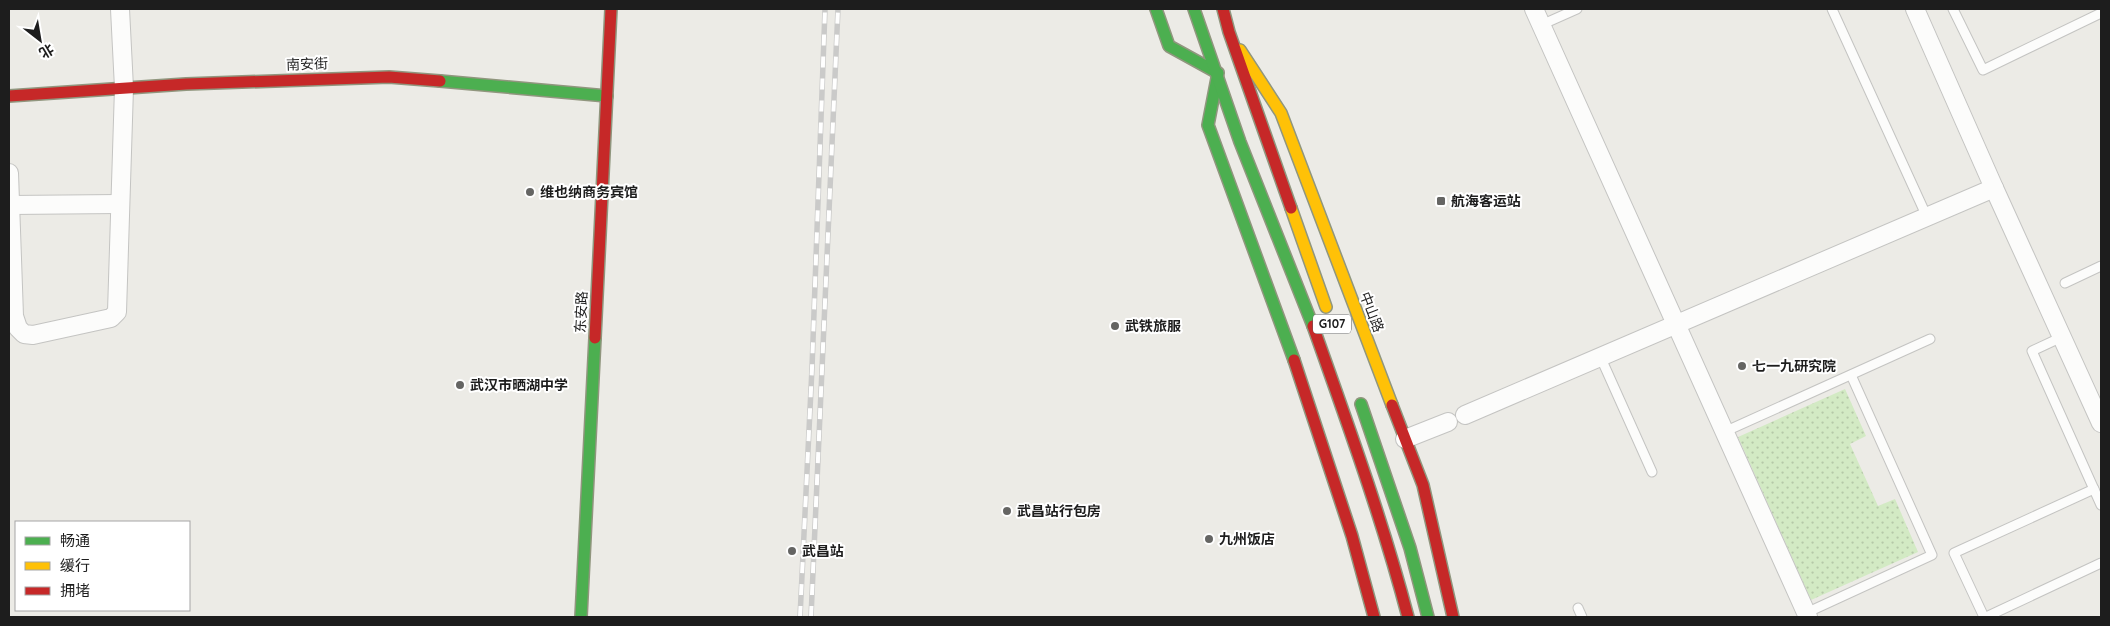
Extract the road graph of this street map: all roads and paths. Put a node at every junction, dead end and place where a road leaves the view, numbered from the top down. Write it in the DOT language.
graph roads {
  1 [pos="120,9"];
  2 [pos="611,9"];
  3 [pos="1156,9"];
  4 [pos="1194,9"];
  5 [pos="1223,9"];
  6 [pos="1534,9"];
  7 [pos="1577,9"];
  8 [pos="1832,9"];
  9 [pos="1915,9"];
  10 [pos="1953,9"];
  11 [pos="2101,13"];
  12 [pos="1541,25"];
  13 [pos="1228,32"];
  14 [pos="1218,72"];
  15 [pos="124,88"];
  16 [pos="9,96"];
  17 [pos="607,96"];
  18 [pos="9,173"];
  19 [pos="1994,188"];
  20 [pos="10,204"];
  21 [pos="119,204"];
  22 [pos="1927,217"];
  23 [pos="2101,266"];
  24 [pos="2065,283"];
  25 [pos="1331,322"];
  26 [pos="1676,324"];
  27 [pos="2062,337"];
  28 [pos="1930,339"];
  29 [pos="1600,356"];
  30 [pos="1851,375"];
  31 [pos="1358,396"];
  32 [pos="1465,415"];
  33 [pos="1448,422"];
  34 [pos="2101,423"];
  35 [pos="1724,432"];
  36 [pos="1404,438"];
  37 [pos="1652,472"];
  38 [pos="2094,489"];
  39 [pos="2101,505"];
  40 [pos="2101,563"];
  41 [pos="1578,608"];
  42 [pos="1807,615"];
  43 [pos="581,617"];
  44 [pos="1374,617"];
  45 [pos="1408,617"];
  46 [pos="1428,617"];
  47 [pos="1453,617"];
  48 [pos="1582,617"];
  49 [pos="1985,617"];
  1 -- 15 [label="street"];
  2 -- 17 [label="main road, 东安路"];
  3 -- 14 [label="main road"];
  4 -- 14 [label="main road, G107"];
  5 -- 13 [label="main road, G107"];
  6 -- 12 [label="street"];
  7 -- 12 [label="lane"];
  8 -- 22 [label="lane"];
  9 -- 19 [label="street"];
  10 -- 11 [label="lane"];
  12 -- 26 [label="street"];
  13 -- 25 [label="main road, G107"];
  13 -- 36 [label="main road, 中山路"];
  14 -- 44 [label="main road"];
  14 -- 45 [label="main road, G107"];
  15 -- 16 [label="main road, 南安街"];
  15 -- 17 [label="main road, 南安街"];
  15 -- 21 [label="street"];
  17 -- 43 [label="main road, 东安路"];
  18 -- 20 [label="street"];
  19 -- 22 [label="street"];
  19 -- 27 [label="street"];
  20 -- 21 [label="street"];
  20 -- 21 [label="street"];
  22 -- 26 [label="street"];
  23 -- 24 [label="lane"];
  26 -- 29 [label="street"];
  26 -- 35 [label="street"];
  27 -- 34 [label="street"];
  27 -- 38 [label="lane"];
  28 -- 30 [label="lane"];
  29 -- 32 [label="street"];
  29 -- 37 [label="lane"];
  30 -- 35 [label="lane"];
  30 -- 42 [label="lane"];
  31 -- 46 [label="main road"];
  33 -- 36 [label="street"];
  35 -- 42 [label="street"];
  36 -- 47 [label="main road, 中山路"];
  38 -- 39 [label="lane"];
  38 -- 49 [label="lane"];
  40 -- 49 [label="lane"];
  41 -- 48 [label="lane"];
}
